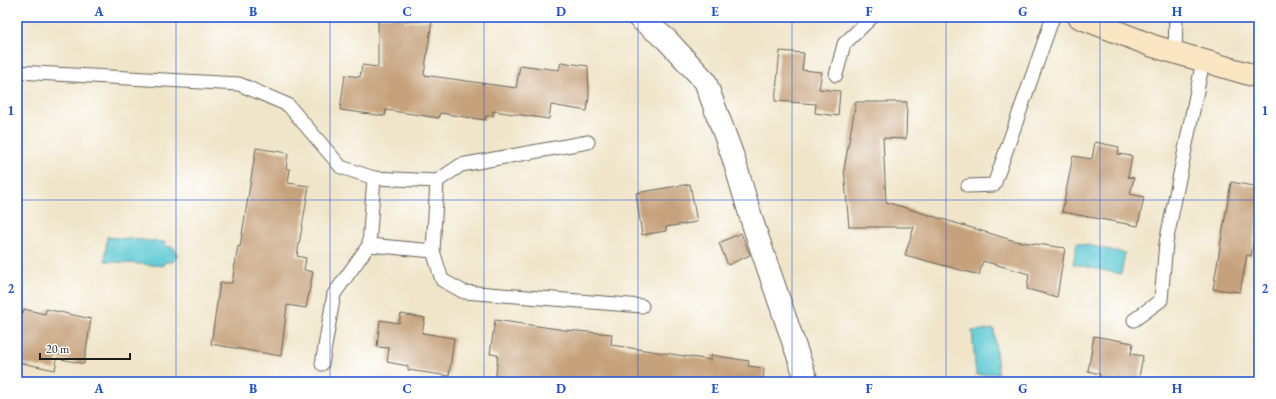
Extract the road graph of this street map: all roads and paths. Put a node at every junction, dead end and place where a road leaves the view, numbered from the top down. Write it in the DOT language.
graph roads {
  1 [pos="638,17"];
  2 [pos="872,17"];
  3 [pos="1053,17"];
  4 [pos="1079,17"];
  5 [pos="1176,17"];
  6 [pos="1175,52"];
  7 [pos="1203,61"];
  8 [pos="17,72"];
  9 [pos="836,75"];
  10 [pos="1259,77"];
  11 [pos="588,142"];
  12 [pos="374,178"];
  13 [pos="437,181"];
  14 [pos="968,186"];
  15 [pos="369,245"];
  16 [pos="434,251"];
  17 [pos="642,306"];
  18 [pos="1134,320"];
  19 [pos="322,364"];
  20 [pos="807,382"];
  1 -- 20 [label="street"];
  2 -- 9 [label="lane"];
  3 -- 14 [label="lane"];
  4 -- 6 [label="street"];
  5 -- 6 [label="lane"];
  6 -- 7 [label="street"];
  7 -- 10 [label="street"];
  7 -- 18 [label="lane"];
  8 -- 12 [label="lane"];
  11 -- 13 [label="lane"];
  12 -- 13 [label="lane"];
  12 -- 15 [label="lane"];
  13 -- 16 [label="lane"];
  15 -- 16 [label="lane"];
  15 -- 19 [label="lane"];
  16 -- 17 [label="lane"];
}
